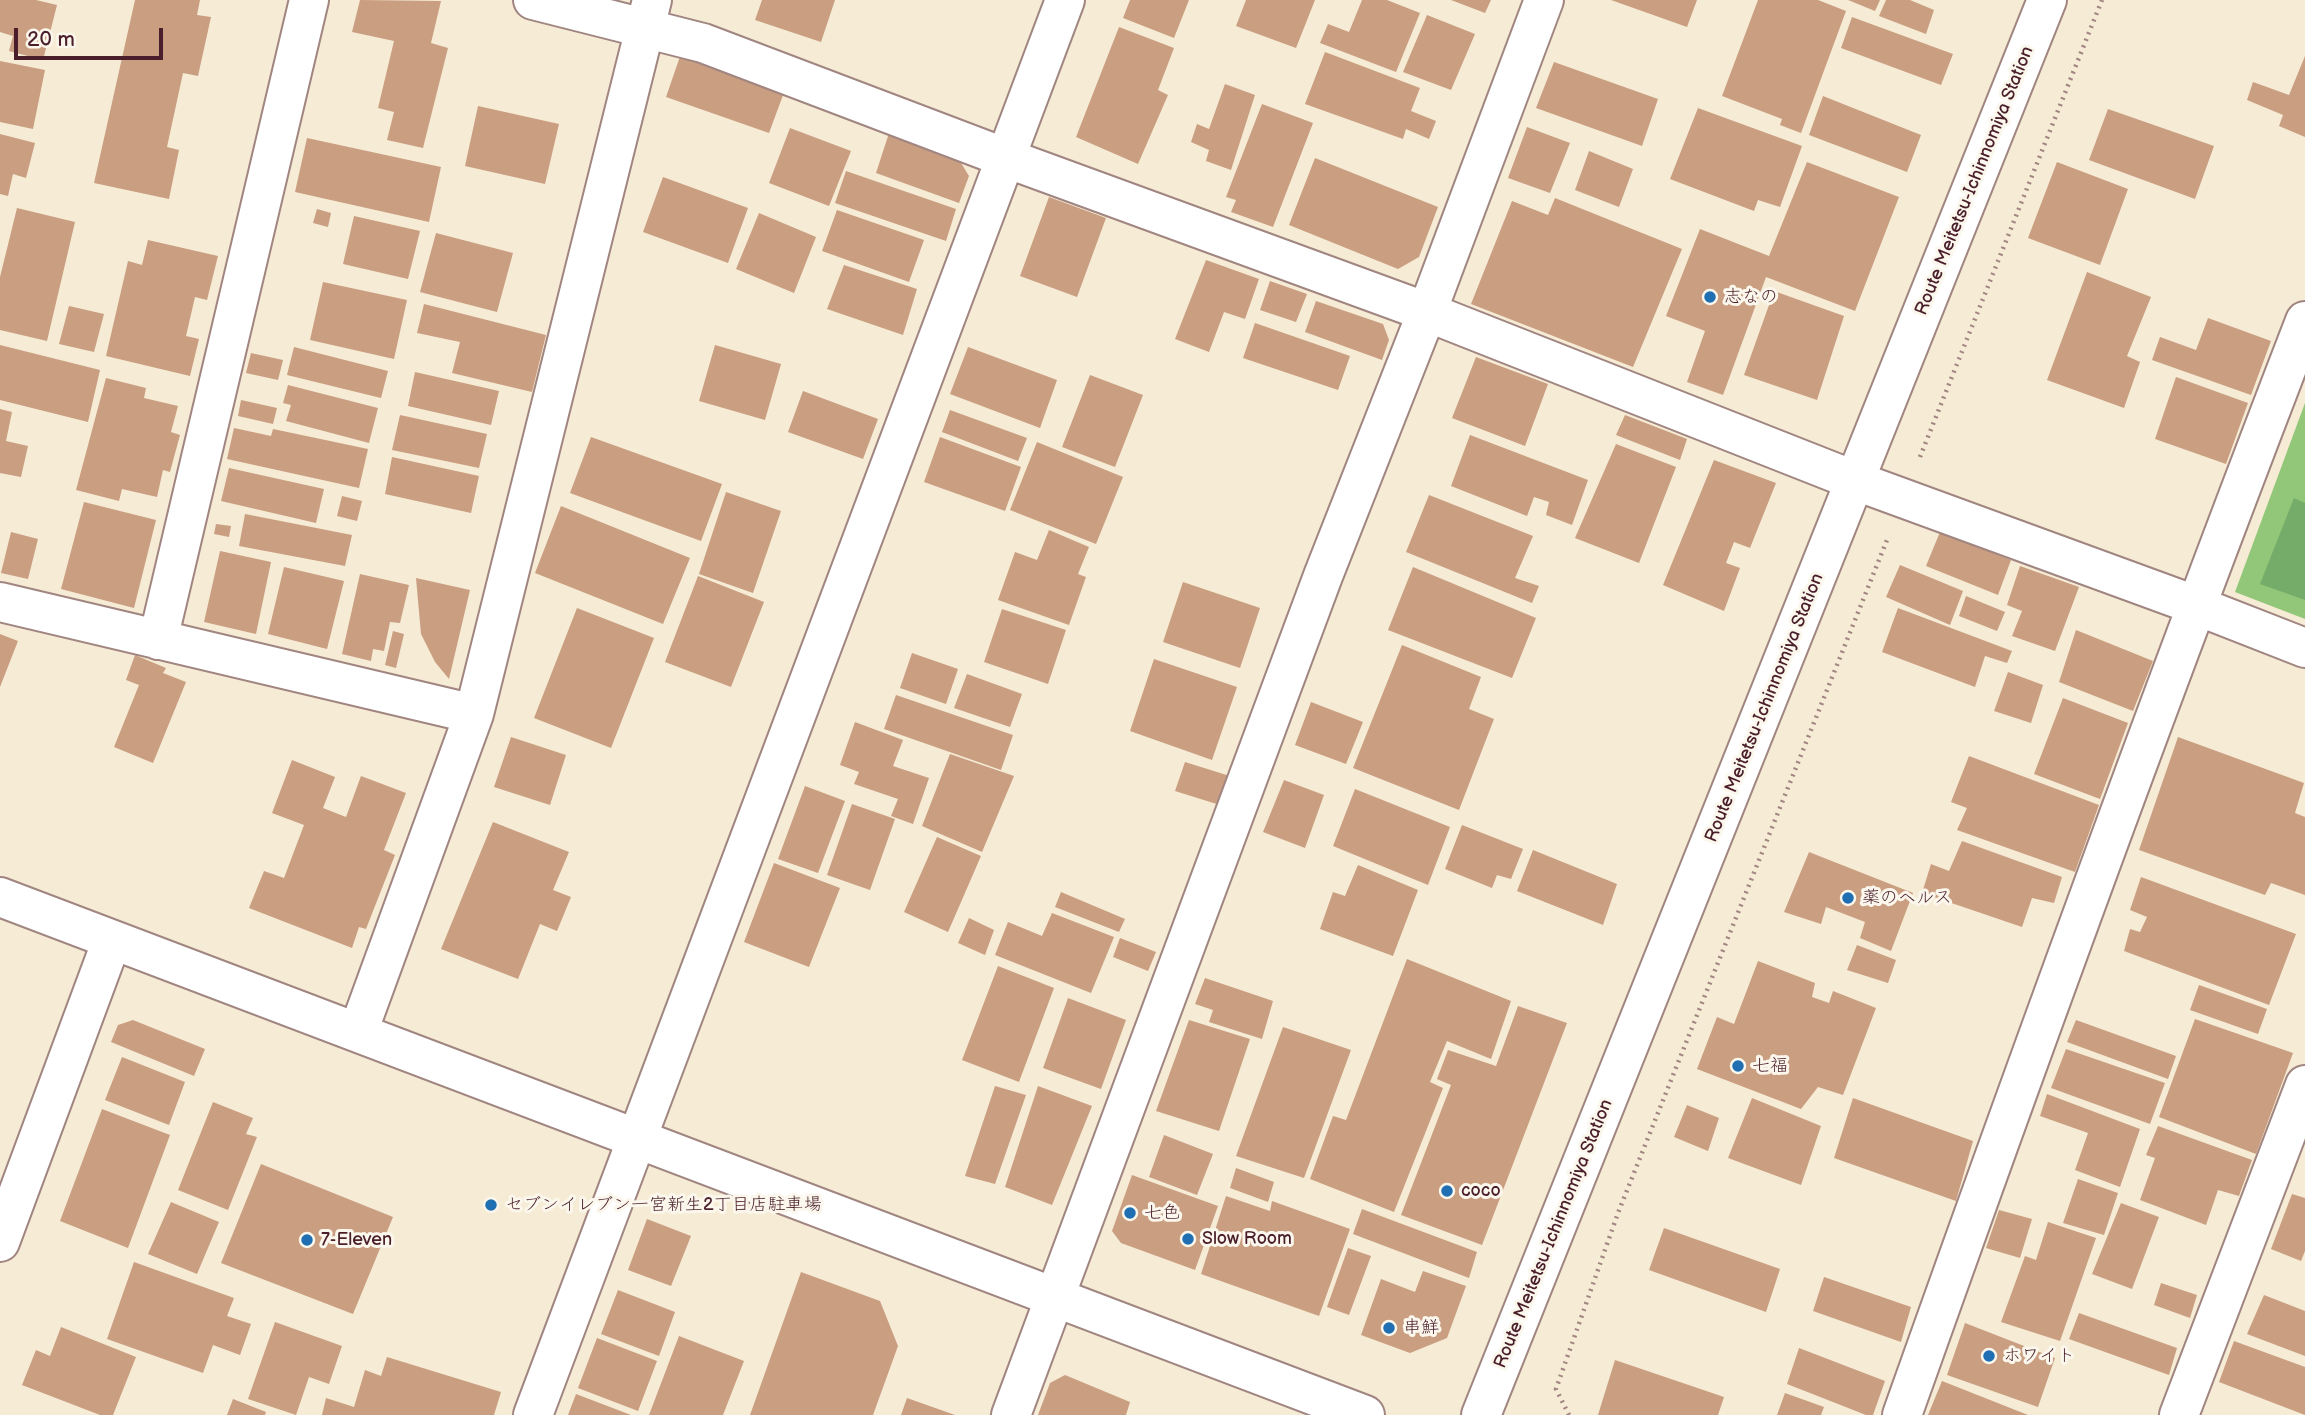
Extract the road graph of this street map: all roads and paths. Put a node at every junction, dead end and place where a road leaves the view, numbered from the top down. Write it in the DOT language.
graph roads {
  1 [pos="309,0"];
  2 [pos="533,0"];
  3 [pos="1065,0"];
  4 [pos="1544,0"];
  5 [pos="2047,0"];
  6 [pos="2102,0"];
  7 [pos="649,14"];
  8 [pos="1006,158"];
  9 [pos="1427,312"];
  10 [pos="2305,321"];
  11 [pos="1856,481"];
  12 [pos="1904,498"];
  13 [pos="0,602"];
  14 [pos="2195,605"];
  15 [pos="158,640"];
  16 [pos="2305,648"];
  17 [pos="474,715"];
  18 [pos="0,897"];
  19 [pos="113,940"];
  20 [pos="358,1032"];
  21 [pos="2305,1085"];
  22 [pos="638,1139"];
  23 [pos="0,1242"];
  24 [pos="1055,1298"];
  25 [pos="533,1415"];
  26 [pos="1011,1415"];
  27 [pos="1365,1415"];
  28 [pos="1481,1415"];
  29 [pos="1569,1415"];
  30 [pos="1902,1415"];
  31 [pos="2179,1415"];
  1 -- 15 [label="street"];
  2 -- 7 [label="street"];
  3 -- 8 [label="street"];
  4 -- 9 [label="street"];
  5 -- 11 [label="street, Route Meitetsu-Ichinnomiya Station"];
  6 -- 12 [label="path"];
  7 -- 8 [label="street"];
  7 -- 17 [label="street"];
  8 -- 9 [label="street"];
  8 -- 22 [label="street"];
  9 -- 11 [label="street"];
  9 -- 24 [label="street"];
  10 -- 14 [label="street"];
  11 -- 12 [label="street"];
  11 -- 28 [label="street, Route Meitetsu-Ichinnomiya Station"];
  12 -- 14 [label="street"];
  12 -- 29 [label="path"];
  13 -- 15 [label="street"];
  14 -- 16 [label="street"];
  14 -- 30 [label="street"];
  15 -- 17 [label="street"];
  17 -- 20 [label="street"];
  18 -- 19 [label="street"];
  19 -- 20 [label="street"];
  19 -- 23 [label="street"];
  20 -- 22 [label="street"];
  21 -- 31 [label="street"];
  22 -- 24 [label="street"];
  22 -- 25 [label="street"];
  24 -- 26 [label="street"];
  24 -- 27 [label="street"];
}
